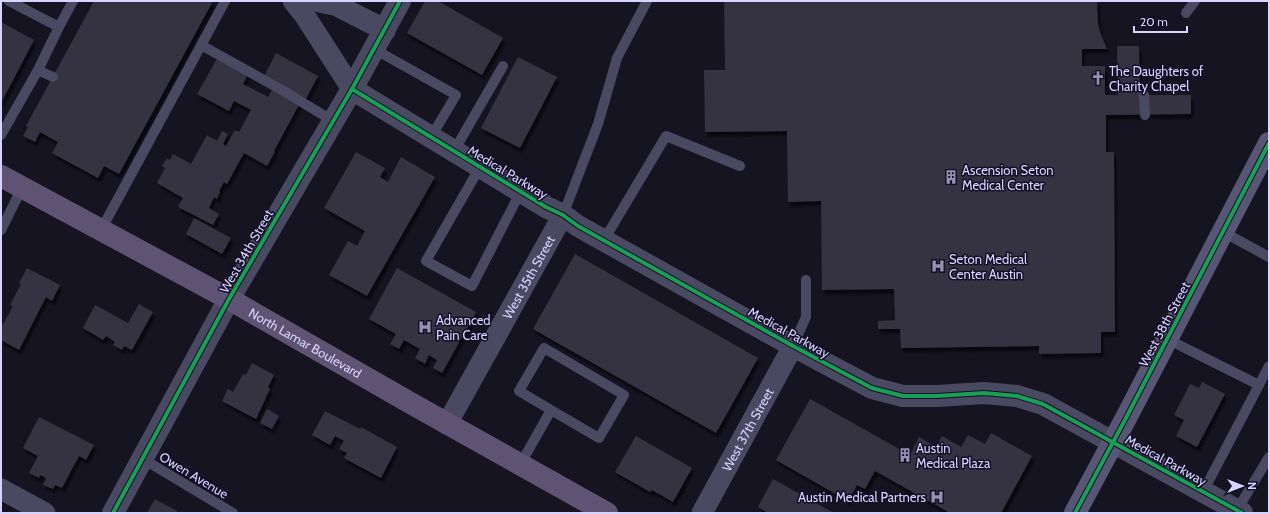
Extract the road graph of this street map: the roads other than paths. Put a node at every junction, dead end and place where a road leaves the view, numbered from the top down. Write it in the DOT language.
graph roads {
  1 [pos="9,1"];
  2 [pos="73,1"];
  3 [pos="225,1"];
  4 [pos="293,1"];
  5 [pos="317,1"];
  6 [pos="400,1"];
  7 [pos="646,1"];
  8 [pos="1195,1"];
  9 [pos="1186,13"];
  10 [pos="59,27"];
  11 [pos="385,30"];
  12 [pos="201,45"];
  13 [pos="374,49"];
  14 [pos="503,66"];
  15 [pos="38,70"];
  16 [pos="53,77"];
  17 [pos="352,89"];
  18 [pos="1144,95"];
  19 [pos="1144,115"];
  20 [pos="333,121"];
  21 [pos="1,135"];
  22 [pos="431,137"];
  23 [pos="1269,143"];
  24 [pos="454,151"];
  25 [pos="480,166"];
  26 [pos="740,166"];
  27 [pos="1,176"];
  28 [pos="22,188"];
  29 [pos="521,191"];
  30 [pos="563,215"];
  31 [pos="1,230"];
  32 [pos="101,230"];
  33 [pos="1223,232"];
  34 [pos="604,240"];
  35 [pos="1269,257"];
  36 [pos="806,280"];
  37 [pos="229,298"];
  38 [pos="1167,339"];
  39 [pos="793,346"];
  40 [pos="1269,366"];
  41 [pos="1259,385"];
  42 [pos="552,410"];
  43 [pos="447,424"];
  44 [pos="1113,442"];
  45 [pos="1269,457"];
  46 [pos="143,459"];
  47 [pos="520,465"];
  48 [pos="1,489"];
  49 [pos="1203,492"];
  50 [pos="1240,512"];
  51 [pos="45,513"];
  52 [pos="113,513"];
  53 [pos="233,513"];
  54 [pos="607,513"];
  55 [pos="702,513"];
  56 [pos="1075,513"];
  1 -- 10 [label="lane"];
  2 -- 10 [label="lane"];
  3 -- 12 [label="lane"];
  4 -- 17 [label="street"];
  5 -- 11 [label="street"];
  6 -- 11 [label="street, West 34th Street"];
  7 -- 30 [label="lane"];
  8 -- 9 [label="lane"];
  10 -- 15 [label="lane"];
  11 -- 13 [label="street, West 34th Street"];
  12 -- 20 [label="lane"];
  12 -- 32 [label="lane"];
  13 -- 17 [label="street, West 34th Street"];
  13 -- 22 [label="lane"];
  14 -- 24 [label="lane"];
  15 -- 16 [label="lane"];
  15 -- 21 [label="lane"];
  17 -- 20 [label="street, West 34th Street"];
  17 -- 22 [label="street, Medical Parkway"];
  18 -- 19 [label="lane"];
  20 -- 37 [label="street, West 34th Street"];
  22 -- 24 [label="street, Medical Parkway"];
  23 -- 33 [label="main road, West 38th Street"];
  24 -- 25 [label="street, Medical Parkway"];
  25 -- 29 [label="street, Medical Parkway"];
  25 -- 29 [label="lane"];
  26 -- 34 [label="lane"];
  27 -- 28 [label="main road, North Lamar Boulevard"];
  28 -- 31 [label="lane"];
  28 -- 32 [label="main road, North Lamar Boulevard"];
  29 -- 30 [label="street, Medical Parkway"];
  30 -- 34 [label="street, Medical Parkway"];
  30 -- 43 [label="street, West 35th Street"];
  32 -- 37 [label="main road, North Lamar Boulevard"];
  33 -- 35 [label="lane"];
  33 -- 38 [label="main road, West 38th Street"];
  34 -- 39 [label="street, Medical Parkway"];
  36 -- 39 [label="lane"];
  37 -- 43 [label="main road, North Lamar Boulevard"];
  37 -- 46 [label="street, West 34th Street"];
  38 -- 41 [label="lane"];
  38 -- 44 [label="main road, West 38th Street"];
  39 -- 44 [label="street, Medical Parkway"];
  39 -- 55 [label="street, West 37th Street"];
  40 -- 41 [label="lane"];
  41 -- 49 [label="lane"];
  42 -- 42 [label="lane"];
  42 -- 47 [label="lane"];
  43 -- 47 [label="main road, North Lamar Boulevard"];
  44 -- 49 [label="street, Medical Parkway"];
  44 -- 56 [label="main road, West 38th Street"];
  45 -- 50 [label="lane"];
  46 -- 52 [label="street, West 34th Street"];
  46 -- 53 [label="lane, Owen Avenue"];
  47 -- 54 [label="main road, North Lamar Boulevard"];
  48 -- 51 [label="street"];
  49 -- 50 [label="street, Medical Parkway"];
}
